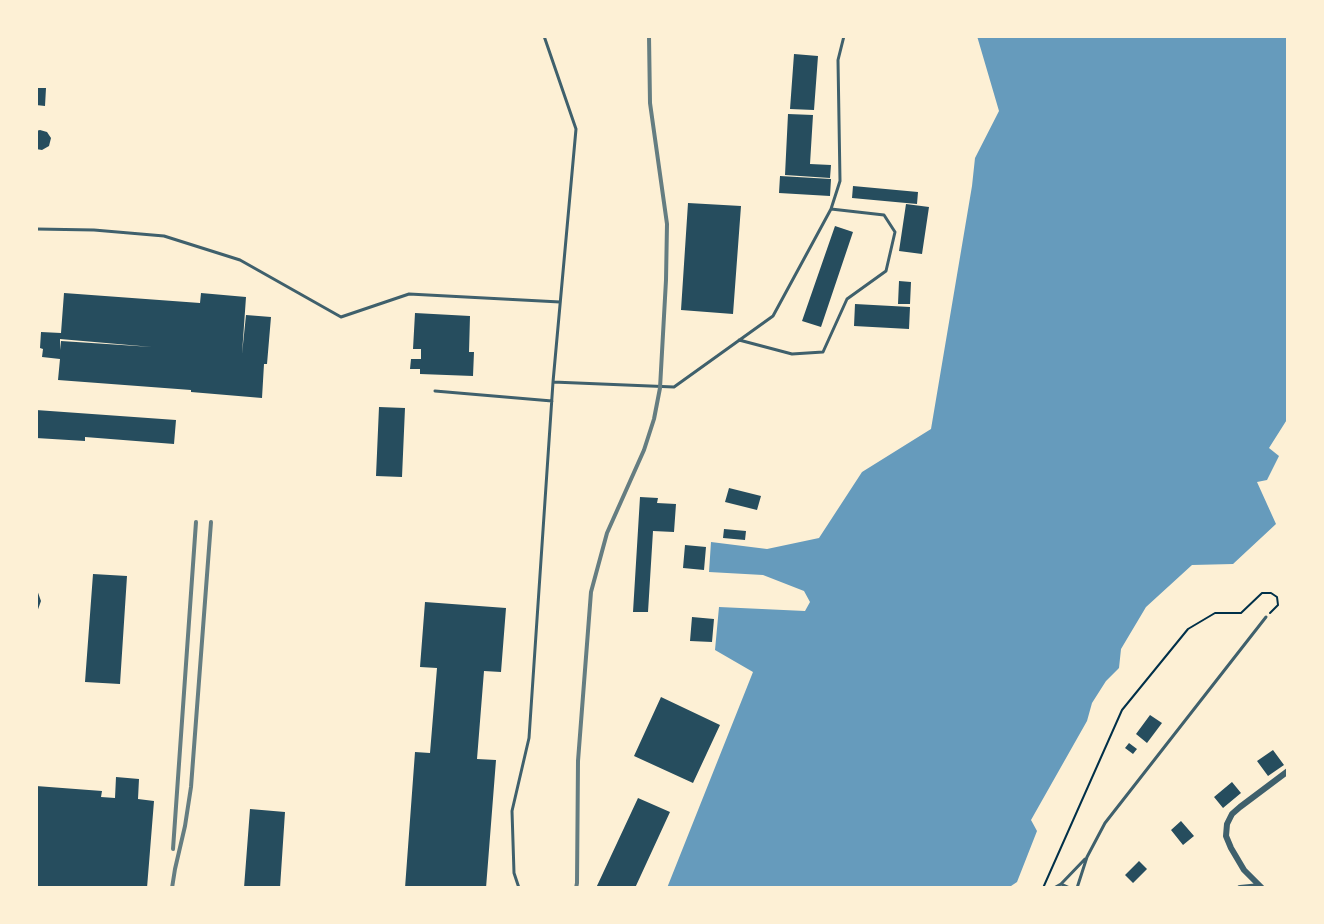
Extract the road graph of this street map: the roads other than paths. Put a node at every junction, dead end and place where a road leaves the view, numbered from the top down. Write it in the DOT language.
graph roads {
  1 [pos="544,36"];
  2 [pos="844,36"];
  3 [pos="831,209"];
  4 [pos="36,229"];
  5 [pos="561,302"];
  6 [pos="739,340"];
  7 [pos="553,382"];
  8 [pos="435,391"];
  9 [pos="552,401"];
  10 [pos="1266,617"];
  11 [pos="1288,771"];
  12 [pos="1087,857"];
  13 [pos="1061,884"];
  14 [pos="1261,887"];
  15 [pos="519,888"];
  16 [pos="1054,888"];
  17 [pos="1070,888"];
  18 [pos="1077,888"];
  19 [pos="1240,888"];
  1 -- 5 [label="lane"];
  2 -- 3 [label="lane"];
  3 -- 6 [label="lane"];
  3 -- 6 [label="lane"];
  4 -- 5 [label="lane"];
  5 -- 7 [label="lane"];
  6 -- 7 [label="lane"];
  7 -- 9 [label="lane"];
  8 -- 9 [label="lane"];
  9 -- 15 [label="lane"];
  10 -- 12 [label="lane"];
  11 -- 14 [label="street"];
  12 -- 13 [label="lane"];
  12 -- 18 [label="lane"];
  13 -- 16 [label="lane"];
  13 -- 17 [label="lane"];
  14 -- 19 [label="street"];
}
